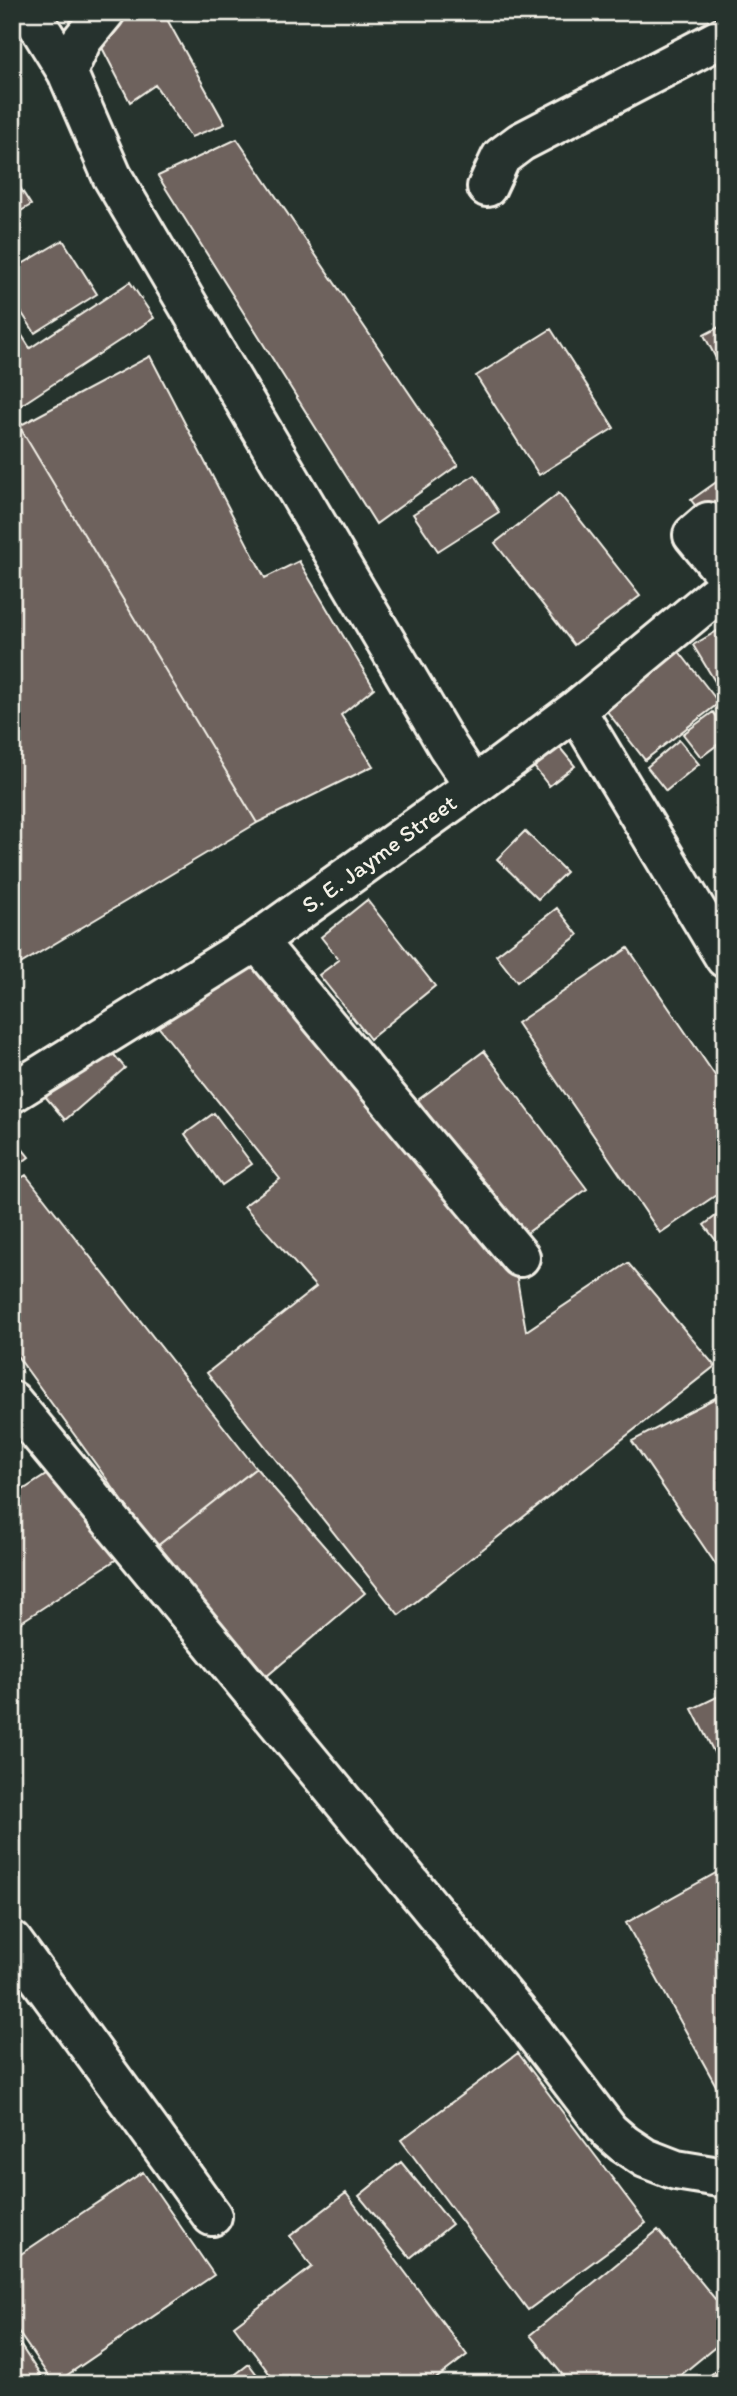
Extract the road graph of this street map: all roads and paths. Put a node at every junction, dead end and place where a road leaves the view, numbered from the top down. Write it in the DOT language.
graph roads {
  1 [pos="30,12"];
  2 [pos="105,12"];
  3 [pos="725,36"];
  4 [pos="67,72"];
  5 [pos="487,187"];
  6 [pos="708,522"];
  7 [pos="720,596"];
  8 [pos="576,710"];
  9 [pos="474,786"];
  10 [pos="257,941"];
  11 [pos="725,958"];
  12 [pos="12,1093"];
  13 [pos="520,1257"];
  14 [pos="12,1401"];
  15 [pos="12,1941"];
  16 [pos="725,2178"];
  17 [pos="212,2216"];
  1 -- 4 [label="street"];
  2 -- 4 [label="street"];
  3 -- 5 [label="street"];
  4 -- 9 [label="street"];
  6 -- 7 [label="street"];
  7 -- 8 [label="street, S. E. Jayme Street"];
  8 -- 9 [label="street, S. E. Jayme Street"];
  8 -- 11 [label="street"];
  9 -- 10 [label="street, S. E. Jayme Street"];
  10 -- 12 [label="street, S. E. Jayme Street"];
  10 -- 13 [label="street"];
  14 -- 16 [label="street"];
  15 -- 17 [label="street"];
}
